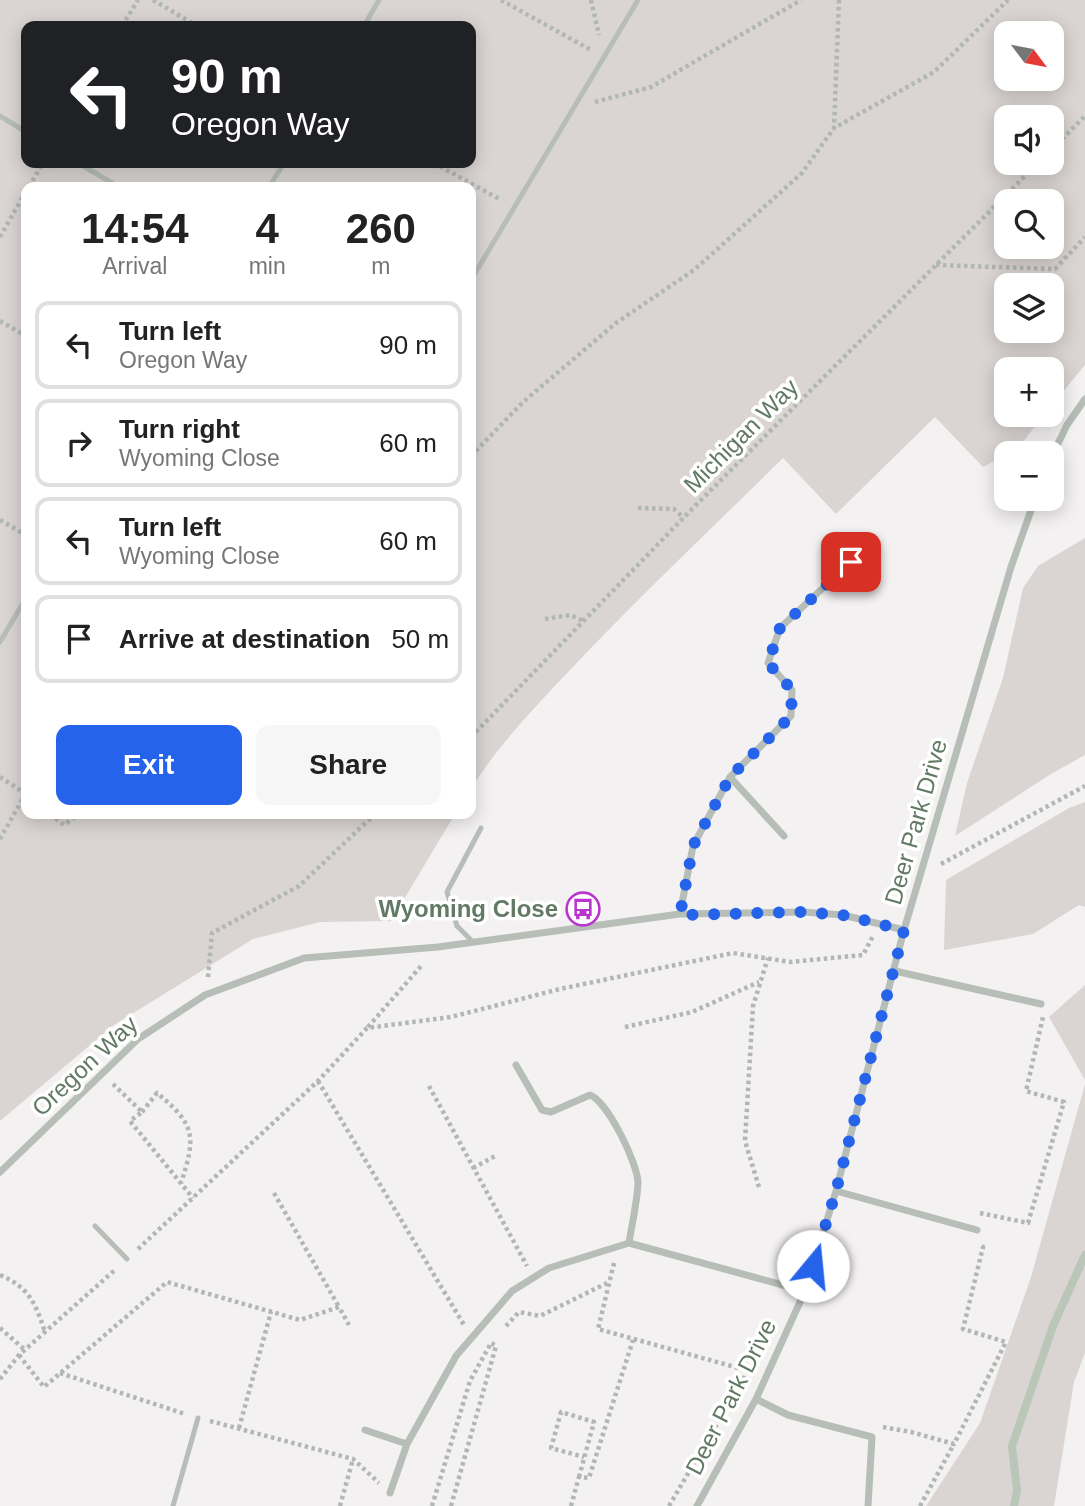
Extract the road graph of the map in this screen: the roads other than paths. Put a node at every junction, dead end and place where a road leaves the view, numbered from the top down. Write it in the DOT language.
graph roads {
  1 [pos="379,0"];
  2 [pos="638,0"];
  3 [pos="367,21"];
  4 [pos="0,116"];
  5 [pos="21,128"];
  6 [pos="87,168"];
  7 [pos="111,182"];
  8 [pos="476,272"];
  9 [pos="1085,400"];
  10 [pos="1059,441"];
  11 [pos="1031,511"];
  12 [pos="869,545"];
  13 [pos="21,606"];
  14 [pos="0,642"];
  15 [pos="730,777"];
  16 [pos="481,828"];
  17 [pos="785,836"];
  18 [pos="680,915"];
  19 [pos="904,930"];
  20 [pos="473,942"];
  21 [pos="895,971"];
  22 [pos="1041,1004"];
  23 [pos="516,1065"];
  24 [pos="0,1172"];
  25 [pos="836,1191"];
  26 [pos="95,1226"];
  27 [pos="977,1230"];
  28 [pos="629,1243"];
  29 [pos="127,1259"];
  30 [pos="805,1291"];
  31 [pos="756,1399"];
  32 [pos="198,1418"];
  33 [pos="365,1430"];
  34 [pos="407,1444"];
  35 [pos="390,1493"];
  36 [pos="173,1506"];
  37 [pos="697,1506"];
  38 [pos="869,1506"];
  1 -- 3 [label="lane"];
  2 -- 8 [label="lane"];
  4 -- 5 [label="lane"];
  6 -- 7 [label="lane"];
  9 -- 10 [label="street"];
  11 -- 19 [label="street, Deer Park Drive"];
  12 -- 15 [label="street"];
  13 -- 14 [label="lane"];
  15 -- 17 [label="street"];
  15 -- 18 [label="street"];
  16 -- 20 [label="lane"];
  18 -- 19 [label="street, Oregon Way"];
  18 -- 20 [label="street, Oregon Way"];
  19 -- 21 [label="street, Deer Park Drive"];
  20 -- 24 [label="street, Oregon Way"];
  21 -- 22 [label="street"];
  21 -- 25 [label="street, Deer Park Drive"];
  23 -- 28 [label="street"];
  25 -- 27 [label="street"];
  25 -- 30 [label="street, Deer Park Drive"];
  26 -- 29 [label="lane"];
  28 -- 30 [label="street"];
  28 -- 34 [label="street"];
  30 -- 31 [label="street, Deer Park Drive"];
  31 -- 37 [label="street, Deer Park Drive"];
  31 -- 38 [label="street"];
  32 -- 36 [label="lane"];
  33 -- 34 [label="street"];
  34 -- 35 [label="street"];
}
